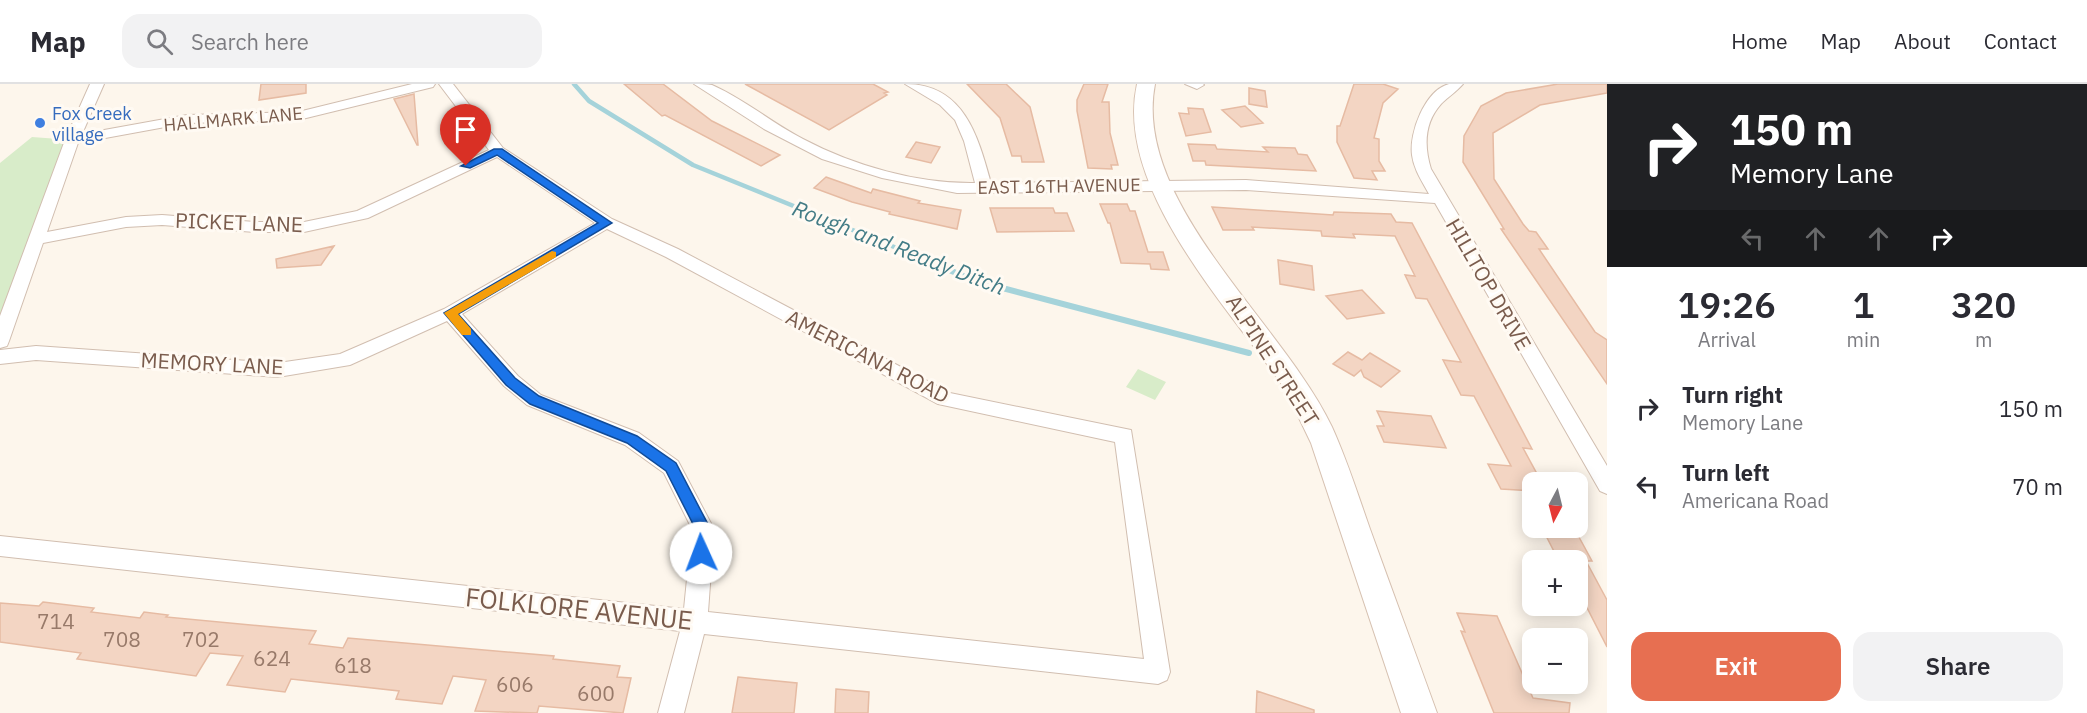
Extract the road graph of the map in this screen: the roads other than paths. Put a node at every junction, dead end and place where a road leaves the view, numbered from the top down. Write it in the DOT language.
graph roads {
  1 [pos="97,84"];
  2 [pos="428,84"];
  3 [pos="446,84"];
  4 [pos="700,84"];
  5 [pos="912,84"];
  6 [pos="1146,84"];
  7 [pos="1456,84"];
  8 [pos="72,140"];
  9 [pos="498,151"];
  10 [pos="1159,185"];
  11 [pos="984,187"];
  12 [pos="1439,199"];
  13 [pos="606,223"];
  14 [pos="38,239"];
  15 [pos="450,313"];
  16 [pos="0,340"];
  17 [pos="0,357"];
  18 [pos="1607,485"];
  19 [pos="0,546"];
  20 [pos="695,620"];
  21 [pos="1158,672"];
  22 [pos="671,713"];
  23 [pos="1419,713"];
  1 -- 8 [label="street"];
  2 -- 8 [label="street, HALLMARK LANE"];
  3 -- 9 [label="street, AMERICANA ROAD"];
  4 -- 11 [label="street, EAST 16TH AVENUE"];
  5 -- 11 [label="street"];
  6 -- 10 [label="street, ALPINE STREET"];
  7 -- 12 [label="street, HILLTOP DRIVE"];
  8 -- 14 [label="street"];
  9 -- 13 [label="street, AMERICANA ROAD"];
  9 -- 14 [label="street, PICKET LANE"];
  10 -- 11 [label="street, EAST 16TH AVENUE"];
  10 -- 12 [label="street, EAST 16TH AVENUE"];
  10 -- 23 [label="street, ALPINE STREET"];
  12 -- 18 [label="street, HILLTOP DRIVE"];
  13 -- 15 [label="street, MEMORY LANE"];
  13 -- 21 [label="street, AMERICANA ROAD"];
  14 -- 16 [label="street"];
  15 -- 17 [label="street, MEMORY LANE"];
  15 -- 20 [label="street"];
  19 -- 20 [label="street, FOLKLORE AVENUE"];
  20 -- 21 [label="street, FOLKLORE AVENUE"];
  20 -- 22 [label="street"];
}
